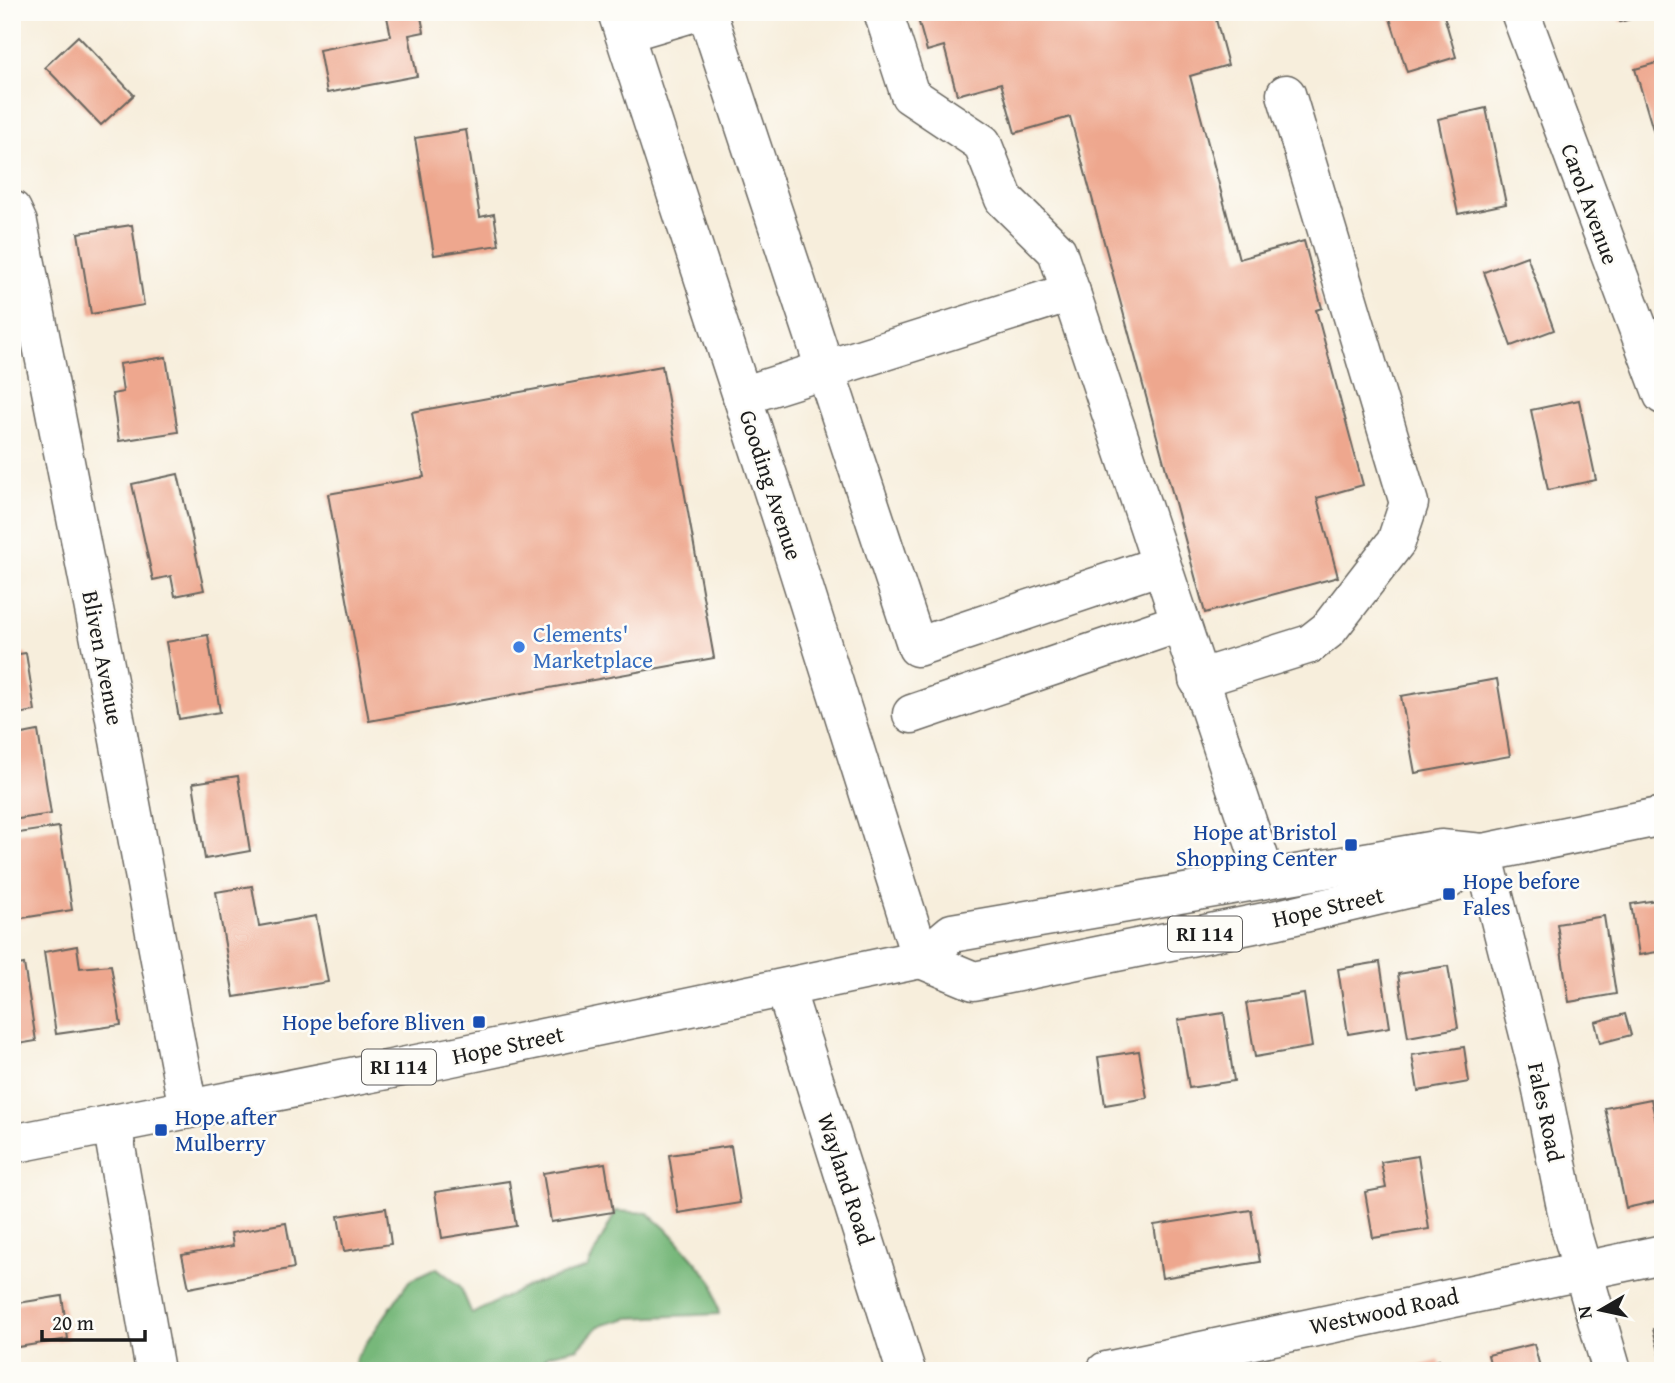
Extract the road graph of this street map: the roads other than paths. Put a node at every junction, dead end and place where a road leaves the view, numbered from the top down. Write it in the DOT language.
graph roads {
  1 [pos="695,12"];
  2 [pos="707,12"];
  3 [pos="883,12"];
  4 [pos="1520,12"];
  5 [pos="621,23"];
  6 [pos="1286,94"];
  7 [pos="12,209"];
  8 [pos="1071,292"];
  9 [pos="825,370"];
  10 [pos="1663,394"];
  11 [pos="742,396"];
  12 [pos="1161,565"];
  13 [pos="1179,623"];
  14 [pos="1198,679"];
  15 [pos="912,714"];
  16 [pos="1663,816"];
  17 [pos="1483,853"];
  18 [pos="1266,878"];
  19 [pos="921,959"];
  20 [pos="785,988"];
  21 [pos="188,1109"];
  22 [pos="112,1124"];
  23 [pos="12,1144"];
  24 [pos="1663,1254"];
  25 [pos="1583,1272"];
  26 [pos="1191,1362"];
  27 [pos="155,1371"];
  28 [pos="906,1371"];
  29 [pos="1106,1371"];
  30 [pos="1612,1371"];
  1 -- 5 [label="main road"];
  2 -- 9 [label="main road"];
  3 -- 8 [label="main road"];
  4 -- 10 [label="main road, Carol Avenue"];
  5 -- 11 [label="main road, Gooding Avenue"];
  6 -- 14 [label="main road"];
  7 -- 21 [label="main road, Bliven Avenue"];
  8 -- 9 [label="main road"];
  8 -- 12 [label="main road"];
  9 -- 11 [label="main road"];
  9 -- 12 [label="main road"];
  11 -- 19 [label="main road, Gooding Avenue"];
  12 -- 13 [label="main road"];
  13 -- 14 [label="main road"];
  13 -- 15 [label="main road"];
  14 -- 18 [label="main road"];
  16 -- 17 [label="main road, Hope Street / RI 114"];
  17 -- 18 [label="main road, Hope Street / RI 114"];
  17 -- 19 [label="main road, Hope Street / RI 114"];
  17 -- 25 [label="main road, Fales Road"];
  18 -- 19 [label="main road, Hope Street / RI 114"];
  19 -- 20 [label="main road, Hope Street / RI 114"];
  20 -- 21 [label="main road, Hope Street / RI 114"];
  20 -- 28 [label="main road, Wayland Road"];
  21 -- 22 [label="main road, Hope Street / RI 114"];
  22 -- 23 [label="main road, Hope Street / RI 114"];
  22 -- 27 [label="main road"];
  24 -- 25 [label="main road, Westwood Road"];
  25 -- 26 [label="main road, Westwood Road"];
  25 -- 30 [label="main road, Fales Road"];
  26 -- 29 [label="main road, Westwood Road"];
}
